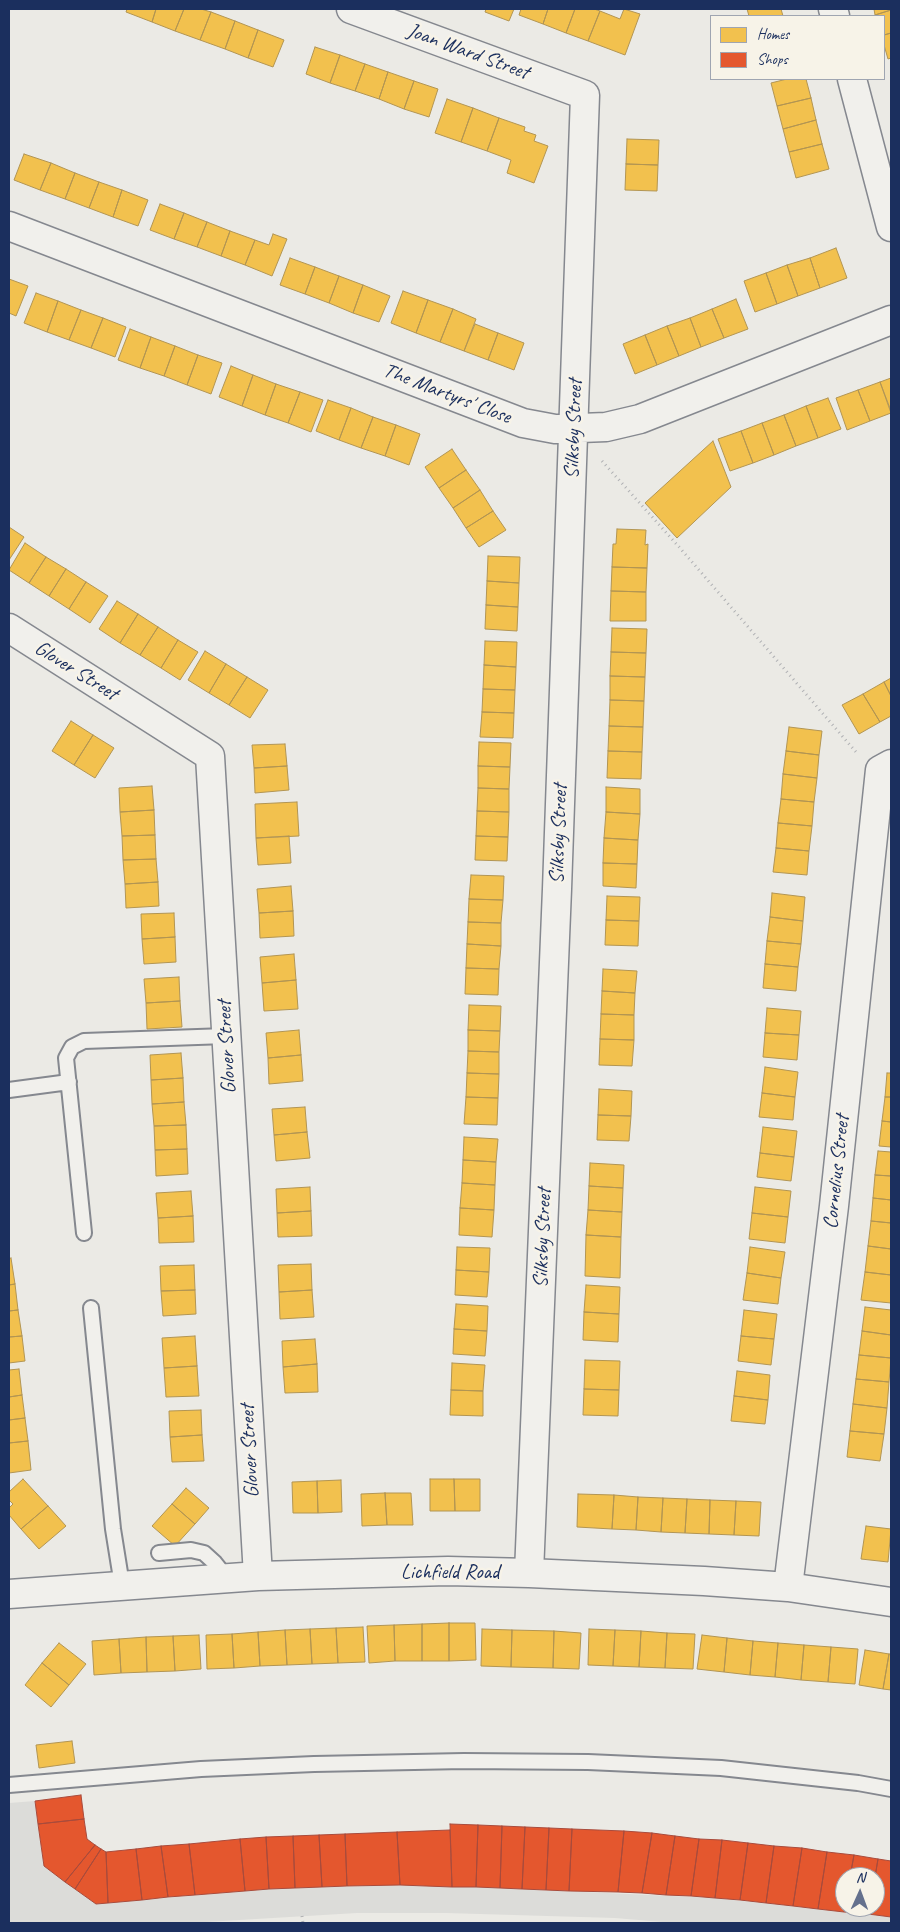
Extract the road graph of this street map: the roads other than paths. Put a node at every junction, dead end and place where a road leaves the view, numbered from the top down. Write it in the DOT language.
graph roads {
  1 [pos="351,9"];
  2 [pos="852,80"];
  3 [pos="585,95"];
  4 [pos="9,226"];
  5 [pos="891,227"];
  6 [pos="891,320"];
  7 [pos="574,429"];
  8 [pos="9,628"];
  9 [pos="886,767"];
  10 [pos="226,1036"];
  11 [pos="69,1082"];
  12 [pos="9,1090"];
  13 [pos="84,1233"];
  14 [pos="91,1308"];
  15 [pos="159,1552"];
  16 [pos="529,1573"];
  17 [pos="258,1576"];
  18 [pos="227,1578"];
  19 [pos="122,1585"];
  20 [pos="788,1587"];
  21 [pos="9,1594"];
  22 [pos="891,1602"];
  23 [pos="9,1785"];
  24 [pos="891,1789"];
  1 -- 3 [label="street, Joan Ward Street"];
  2 -- 5 [label="street"];
  3 -- 7 [label="street, Silksby Street"];
  4 -- 7 [label="street, The Martyrs' Close"];
  6 -- 7 [label="street, The Martyrs' Close"];
  7 -- 16 [label="street, Silksby Street"];
  8 -- 10 [label="street, Glover Street"];
  9 -- 20 [label="street, Cornelius Street"];
  10 -- 11 [label="lane"];
  10 -- 17 [label="street, Glover Street"];
  11 -- 12 [label="lane"];
  11 -- 13 [label="lane"];
  14 -- 19 [label="lane"];
  15 -- 18 [label="lane"];
  16 -- 17 [label="street, Lichfield Road"];
  16 -- 20 [label="street, Lichfield Road"];
  17 -- 18 [label="street, Lichfield Road"];
  18 -- 19 [label="street, Lichfield Road"];
  19 -- 21 [label="street, Lichfield Road"];
  20 -- 22 [label="street, Lichfield Road"];
  23 -- 24 [label="lane"];
}
